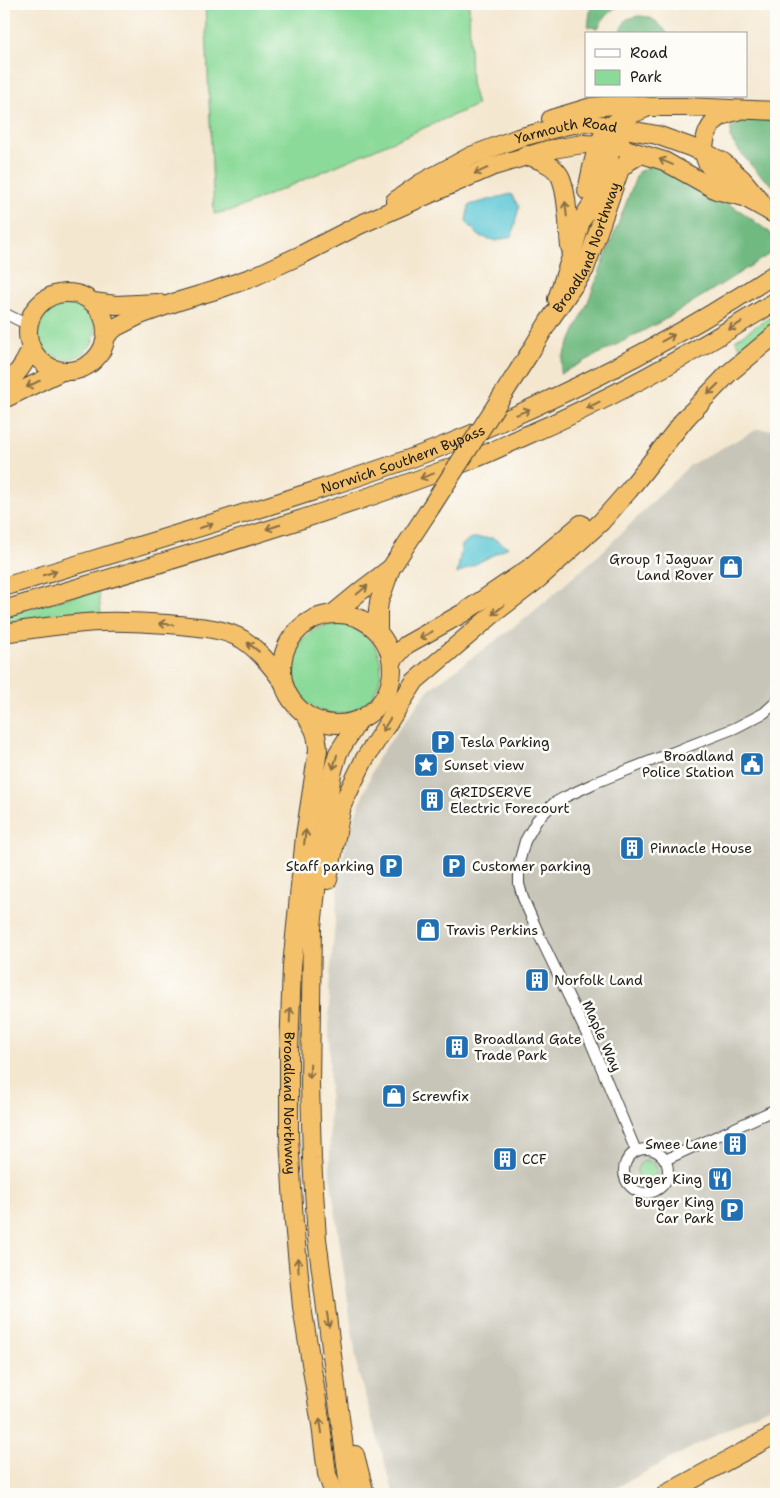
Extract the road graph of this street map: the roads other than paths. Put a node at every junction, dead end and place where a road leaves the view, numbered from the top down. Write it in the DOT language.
graph roads {
  1 [pos="649,107"];
  2 [pos="744,109"];
  3 [pos="776,111"];
  4 [pos="606,138"];
  5 [pos="704,152"];
  6 [pos="641,154"];
  7 [pos="527,155"];
  8 [pos="471,156"];
  9 [pos="620,169"];
  10 [pos="744,197"];
  11 [pos="772,212"];
  12 [pos="359,225"];
  13 [pos="571,257"];
  14 [pos="776,273"];
  15 [pos="776,301"];
  16 [pos="93,302"];
  17 [pos="176,302"];
  18 [pos="4,313"];
  19 [pos="549,321"];
  20 [pos="28,322"];
  21 [pos="776,334"];
  22 [pos="107,335"];
  23 [pos="31,347"];
  24 [pos="62,371"];
  25 [pos="4,386"];
  26 [pos="4,399"];
  27 [pos="689,414"];
  28 [pos="391,568"];
  29 [pos="4,587"];
  30 [pos="4,610"];
  31 [pos="334,613"];
  32 [pos="378,630"];
  33 [pos="4,633"];
  34 [pos="392,661"];
  35 [pos="281,680"];
  36 [pos="776,702"];
  37 [pos="304,713"];
  38 [pos="359,720"];
  39 [pos="311,1005"];
  40 [pos="776,1109"];
  41 [pos="636,1151"];
  42 [pos="665,1160"];
  43 [pos="335,1372"];
  44 [pos="776,1434"];
  45 [pos="327,1474"];
  46 [pos="688,1482"];
  47 [pos="330,1494"];
  48 [pos="334,1494"];
  49 [pos="351,1494"];
  50 [pos="365,1494"];
  51 [pos="654,1494"];
  52 [pos="666,1494"];
  1 -- 2 [label="highway"];
  1 -- 4 [label="highway"];
  1 -- 8 [label="highway"];
  2 -- 3 [label="highway"];
  2 -- 5 [label="highway"];
  4 -- 5 [label="highway, Yarmouth Road"];
  4 -- 6 [label="highway, Yarmouth Road"];
  4 -- 7 [label="highway, Yarmouth Road"];
  4 -- 8 [label="highway, Yarmouth Road"];
  4 -- 9 [label="highway, Broadland Northway"];
  4 -- 13 [label="highway, Broadland Northway"];
  5 -- 10 [label="highway"];
  5 -- 11 [label="highway, Yarmouth Road"];
  6 -- 9 [label="highway, Broadland Northway"];
  10 -- 6 [label="highway, Yarmouth Road, one-way"];
  7 -- 12 [label="highway, Yarmouth Road, one-way"];
  13 -- 7 [label="highway, Broadland Northway, one-way"];
  8 -- 12 [label="highway, Yarmouth Road"];
  9 -- 19 [label="highway, Broadland Northway"];
  10 -- 11 [label="highway, Yarmouth Road"];
  12 -- 17 [label="highway, Yarmouth Road"];
  13 -- 19 [label="highway, Broadland Northway"];
  29 -- 14 [label="highway, Norwich Southern Bypass, one-way"];
  15 -- 30 [label="highway, Norwich Southern Bypass, one-way"];
  16 -- 17 [label="highway, Yarmouth Road"];
  16 -- 20 [label="highway"];
  16 -- 22 [label="highway"];
  17 -- 22 [label="highway, Yarmouth Road"];
  18 -- 20 [label="street"];
  19 -- 28 [label="highway, Broadland Northway, bridge"];
  20 -- 23 [label="highway"];
  21 -- 27 [label="highway, one-way"];
  22 -- 24 [label="highway"];
  23 -- 24 [label="highway"];
  23 -- 25 [label="highway"];
  24 -- 26 [label="highway, one-way"];
  27 -- 34 [label="highway, one-way"];
  27 -- 39 [label="highway, one-way"];
  31 -- 28 [label="highway, Broadland Northway, one-way"];
  28 -- 32 [label="highway, Broadland Northway"];
  31 -- 32 [label="highway"];
  31 -- 35 [label="highway"];
  32 -- 34 [label="highway"];
  35 -- 33 [label="highway, one-way"];
  34 -- 38 [label="highway"];
  35 -- 37 [label="highway"];
  36 -- 41 [label="street, Maple Way"];
  37 -- 38 [label="highway"];
  45 -- 37 [label="highway, Broadland Northway, one-way"];
  38 -- 39 [label="highway, Broadland Northway, one-way"];
  39 -- 43 [label="highway, Broadland Northway, one-way"];
  40 -- 42 [label="street"];
  41 -- 42 [label="street"];
  41 -- 42 [label="street"];
  43 -- 49 [label="highway, Broadland Northway"];
  43 -- 50 [label="highway"];
  44 -- 46 [label="highway"];
  45 -- 47 [label="highway"];
  45 -- 48 [label="highway, Broadland Northway"];
  46 -- 51 [label="highway"];
  46 -- 52 [label="highway"];
}
